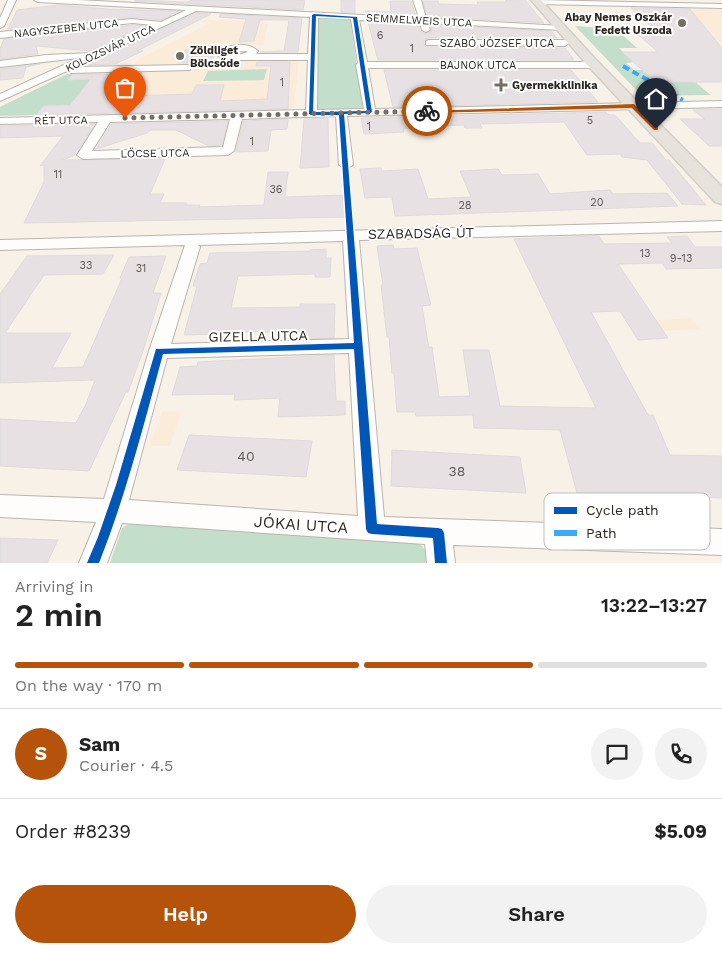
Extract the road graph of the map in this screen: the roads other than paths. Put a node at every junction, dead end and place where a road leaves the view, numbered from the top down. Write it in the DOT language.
graph roads {
  1 [pos="12,0"];
  2 [pos="38,0"];
  3 [pos="220,0"];
  4 [pos="417,0"];
  5 [pos="715,0"];
  6 [pos="537,1"];
  7 [pos="124,2"];
  8 [pos="722,4"];
  9 [pos="196,8"];
  10 [pos="314,15"];
  11 [pos="355,17"];
  12 [pos="423,21"];
  13 [pos="163,24"];
  14 [pos="0,26"];
  15 [pos="561,28"];
  16 [pos="0,35"];
  17 [pos="565,43"];
  18 [pos="431,54"];
  19 [pos="94,56"];
  20 [pos="245,56"];
  21 [pos="313,56"];
  22 [pos="0,64"];
  23 [pos="361,64"];
  24 [pos="594,65"];
  25 [pos="187,68"];
  26 [pos="63,70"];
  27 [pos="16,92"];
  28 [pos="0,94"];
  29 [pos="0,98"];
  30 [pos="722,104"];
  31 [pos="634,106"];
  32 [pos="370,112"];
  33 [pos="341,113"];
  34 [pos="311,114"];
  35 [pos="237,116"];
  36 [pos="106,119"];
  37 [pos="0,121"];
  38 [pos="346,165"];
  39 [pos="722,198"];
  40 [pos="722,226"];
  41 [pos="351,234"];
  42 [pos="0,245"];
  43 [pos="192,247"];
  44 [pos="358,346"];
  45 [pos="159,351"];
  46 [pos="0,506"];
  47 [pos="113,511"];
  48 [pos="372,529"];
  49 [pos="438,533"];
  50 [pos="544,536"];
  51 [pos="93,563"];
  52 [pos="441,563"];
  1 -- 14 [label="street"];
  2 -- 7 [label="street, SEMMELWEIS UTCA"];
  3 -- 9 [label="street, KOLOZSVÁR UTCA"];
  4 -- 12 [label="street"];
  5 -- 8 [label="street"];
  6 -- 8 [label="street"];
  6 -- 15 [label="main road"];
  7 -- 9 [label="street, SEMMELWEIS UTCA"];
  9 -- 10 [label="street, SEMMELWEIS UTCA"];
  9 -- 13 [label="street, KOLOZSVÁR UTCA"];
  10 -- 11 [label="street, SEMMELWEIS UTCA"];
  10 -- 21 [label="street"];
  11 -- 12 [label="street, SEMMELWEIS UTCA"];
  11 -- 23 [label="street"];
  12 -- 15 [label="street, SEMMELWEIS UTCA"];
  12 -- 18 [label="street"];
  13 -- 16 [label="street, NAGYSZEBEN UTCA"];
  13 -- 19 [label="street, KOLOZSVÁR UTCA"];
  15 -- 24 [label="main road"];
  17 -- 18 [label="street, SZABÓ JÓZSEF UTCA"];
  18 -- 23 [label="street, BAJNOK UTCA"];
  18 -- 24 [label="street, BAJNOK UTCA"];
  19 -- 22 [label="street"];
  19 -- 26 [label="street, KOLOZSVÁR UTCA"];
  20 -- 21 [label="street"];
  21 -- 34 [label="street"];
  23 -- 32 [label="street"];
  24 -- 31 [label="main road"];
  25 -- 26 [label="street"];
  26 -- 27 [label="street, KOLOZSVÁR UTCA"];
  27 -- 28 [label="street"];
  27 -- 29 [label="street, KOLOZSVÁR UTCA"];
  30 -- 31 [label="street, RÉT UTCA"];
  31 -- 32 [label="street, RÉT UTCA"];
  31 -- 39 [label="main road"];
  32 -- 33 [label="street, RÉT UTCA"];
  33 -- 34 [label="street, RÉT UTCA"];
  33 -- 38 [label="street"];
  34 -- 35 [label="street, RÉT UTCA"];
  35 -- 36 [label="street, RÉT UTCA"];
  35 -- 36 [label="street, LŐCSE UTCA"];
  36 -- 37 [label="street, RÉT UTCA"];
  40 -- 41 [label="street, SZABADSÁG ÚT"];
  41 -- 42 [label="street, SZABADSÁG ÚT"];
  41 -- 44 [label="street"];
  43 -- 45 [label="street"];
  44 -- 45 [label="street, GIZELLA UTCA"];
  44 -- 48 [label="street"];
  45 -- 47 [label="street"];
  46 -- 47 [label="street, JÓKAI UTCA"];
  47 -- 48 [label="street, JÓKAI UTCA"];
  47 -- 51 [label="street"];
  48 -- 49 [label="street, JÓKAI UTCA"];
  49 -- 50 [label="street, JÓKAI UTCA"];
  49 -- 52 [label="street"];
}
